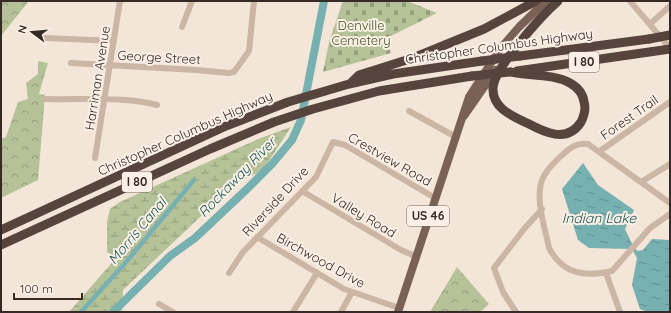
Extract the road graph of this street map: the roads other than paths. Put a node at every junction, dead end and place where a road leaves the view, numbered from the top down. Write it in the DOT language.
graph roads {
  1 [pos="120,1"];
  2 [pos="192,1"];
  3 [pos="254,1"];
  4 [pos="536,1"];
  5 [pos="546,1"];
  6 [pos="558,1"];
  7 [pos="630,1"];
  8 [pos="670,6"];
  9 [pos="650,24"];
  10 [pos="182,28"];
  11 [pos="528,31"];
  12 [pos="670,35"];
  13 [pos="46,38"];
  14 [pos="114,41"];
  15 [pos="670,48"];
  16 [pos="71,63"];
  17 [pos="110,66"];
  18 [pos="510,72"];
  19 [pos="349,84"];
  20 [pos="45,99"];
  21 [pos="104,100"];
  22 [pos="670,102"];
  23 [pos="157,105"];
  24 [pos="409,111"];
  25 [pos="463,117"];
  26 [pos="456,137"];
  27 [pos="333,142"];
  28 [pos="600,151"];
  29 [pos="95,158"];
  30 [pos="670,164"];
  31 [pos="641,182"];
  32 [pos="302,191"];
  33 [pos="435,198"];
  34 [pos="670,203"];
  35 [pos="542,209"];
  36 [pos="670,214"];
  37 [pos="1,230"];
  38 [pos="257,237"];
  39 [pos="1,246"];
  40 [pos="415,256"];
  41 [pos="317,272"];
  42 [pos="229,273"];
  43 [pos="606,273"];
  44 [pos="352,292"];
  45 [pos="159,304"];
  46 [pos="398,310"];
  47 [pos="514,311"];
  48 [pos="173,312"];
  49 [pos="293,312"];
  50 [pos="341,312"];
  51 [pos="620,312"];
  1 -- 14 [label="street, Harriman Avenue"];
  2 -- 10 [label="street"];
  3 -- 17 [label="street, George Street"];
  4 -- 19 [label="highway"];
  5 -- 25 [label="main road, US 46"];
  6 -- 11 [label="highway, US 46"];
  7 -- 9 [label="street"];
  8 -- 9 [label="street"];
  9 -- 15 [label="street"];
  11 -- 18 [label="highway"];
  11 -- 25 [label="main road, US 46"];
  12 -- 19 [label="highway, Christopher Columbus Highway / I 80, bridge"];
  13 -- 14 [label="street"];
  14 -- 17 [label="street, Harriman Avenue"];
  15 -- 18 [label="highway, Christopher Columbus Highway / I 80"];
  16 -- 17 [label="street, George Street"];
  17 -- 21 [label="street, Harriman Avenue"];
  18 -- 39 [label="highway, Christopher Columbus Highway / I 80, bridge"];
  19 -- 37 [label="highway, Christopher Columbus Highway / I 80"];
  20 -- 21 [label="street"];
  21 -- 23 [label="street"];
  21 -- 29 [label="street, Harriman Avenue"];
  22 -- 28 [label="street, Forest Trail"];
  24 -- 26 [label="street"];
  25 -- 26 [label="main road, US 46"];
  26 -- 33 [label="main road, US 46"];
  27 -- 32 [label="street, Riverside Drive"];
  27 -- 33 [label="street, Crestview Road"];
  28 -- 31 [label="street"];
  28 -- 35 [label="street"];
  30 -- 31 [label="street"];
  31 -- 34 [label="street"];
  32 -- 38 [label="street, Riverside Drive"];
  32 -- 40 [label="street, Valley Road"];
  33 -- 40 [label="main road, US 46"];
  35 -- 43 [label="street"];
  35 -- 47 [label="street"];
  36 -- 43 [label="street"];
  38 -- 41 [label="street, Birchwood Drive"];
  38 -- 42 [label="street, Riverside Drive"];
  40 -- 46 [label="main road, US 46"];
  41 -- 44 [label="street, Birchwood Drive"];
  41 -- 49 [label="street"];
  43 -- 51 [label="street"];
  44 -- 46 [label="street, Birchwood Drive"];
  44 -- 50 [label="street"];
  45 -- 48 [label="street"];
}
